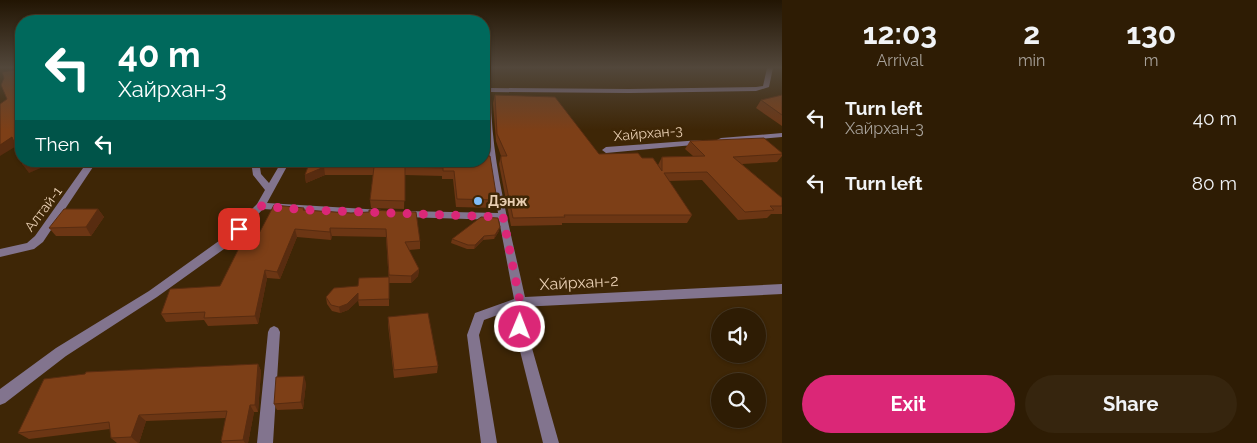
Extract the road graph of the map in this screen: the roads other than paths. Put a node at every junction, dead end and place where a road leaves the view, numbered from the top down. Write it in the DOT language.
graph roads {
  1 [pos="758,89"];
  2 [pos="490,90"];
  3 [pos="782,135"];
  4 [pos="490,136"];
  5 [pos="606,150"];
  6 [pos="89,167"];
  7 [pos="256,167"];
  8 [pos="283,167"];
  9 [pos="270,190"];
  10 [pos="261,206"];
  11 [pos="503,217"];
  12 [pos="0,253"];
  13 [pos="782,289"];
  14 [pos="520,302"];
  15 [pos="274,332"];
  16 [pos="0,398"];
  17 [pos="265,443"];
  18 [pos="489,443"];
  19 [pos="551,443"];
  1 -- 2 [label="street"];
  3 -- 5 [label="street, Хайрхан-3"];
  4 -- 11 [label="street"];
  6 -- 12 [label="street, Алтай-1"];
  7 -- 9 [label="street"];
  8 -- 9 [label="street"];
  9 -- 10 [label="street"];
  10 -- 11 [label="street"];
  10 -- 16 [label="street"];
  11 -- 14 [label="street"];
  13 -- 14 [label="street, Хайрхан-2"];
  14 -- 18 [label="street, Хайрхан-2"];
  14 -- 19 [label="street"];
  15 -- 17 [label="street"];
}
